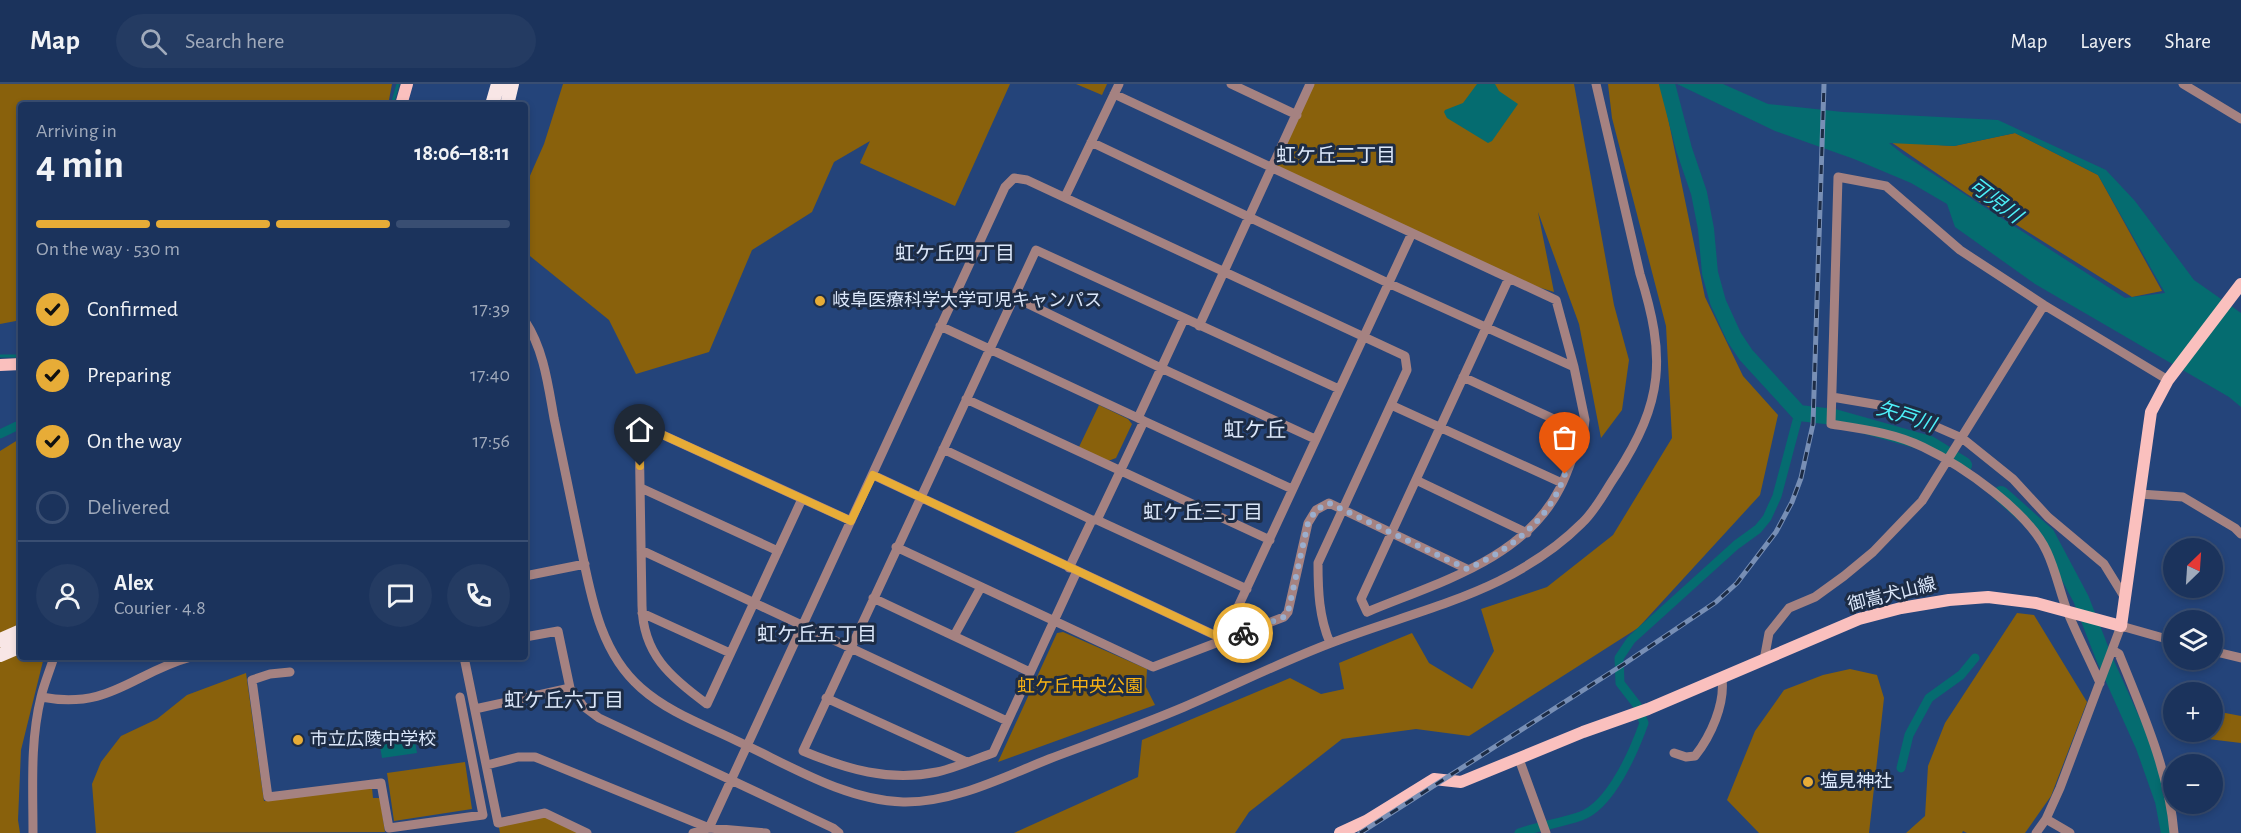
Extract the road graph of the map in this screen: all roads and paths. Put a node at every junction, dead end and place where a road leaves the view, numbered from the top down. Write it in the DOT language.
graph roads {
  1 [pos="407,84"];
  2 [pos="498,84"];
  3 [pos="512,84"];
  4 [pos="1119,84"];
  5 [pos="1231,84"];
  6 [pos="1310,84"];
  7 [pos="1596,84"];
  8 [pos="2183,84"];
  9 [pos="1114,94"];
  10 [pos="402,102"];
  11 [pos="493,102"];
  12 [pos="508,102"];
  13 [pos="1297,115"];
  14 [pos="2241,119"];
  15 [pos="1091,142"];
  16 [pos="1272,168"];
  17 [pos="1065,198"];
  18 [pos="1249,218"];
  19 [pos="1412,233"];
  20 [pos="1224,272"];
  21 [pos="1509,278"];
  22 [pos="1388,283"];
  23 [pos="2239,286"];
  24 [pos="1014,297"];
  25 [pos="2044,305"];
  26 [pos="1184,319"];
  27 [pos="940,326"];
  28 [pos="1199,326"];
  29 [pos="528,327"];
  30 [pos="1486,327"];
  31 [pos="1364,337"];
  32 [pos="989,349"];
  33 [pos="18,364"];
  34 [pos="0,365"];
  35 [pos="1574,367"];
  36 [pos="1161,368"];
  37 [pos="1463,377"];
  38 [pos="2170,377"];
  39 [pos="1339,389"];
  40 [pos="1832,397"];
  41 [pos="966,399"];
  42 [pos="1391,405"];
  43 [pos="1141,419"];
  44 [pos="1440,427"];
  45 [pos="1582,432"];
  46 [pos="1315,439"];
  47 [pos="1960,440"];
  48 [pos="943,449"];
  49 [pos="1948,461"];
  50 [pos="1121,471"];
  51 [pos="873,475"];
  52 [pos="1416,480"];
  53 [pos="1562,483"];
  54 [pos="641,488"];
  55 [pos="1292,489"];
  56 [pos="2140,494"];
  57 [pos="920,497"];
  58 [pos="802,499"];
  59 [pos="1342,509"];
  60 [pos="1094,520"];
  61 [pos="851,521"];
  62 [pos="1391,533"];
  63 [pos="1527,533"];
  64 [pos="2241,534"];
  65 [pos="1270,540"];
  66 [pos="896,547"];
  67 [pos="641,550"];
  68 [pos="778,551"];
  69 [pos="585,564"];
  70 [pos="1467,569"];
  71 [pos="1073,570"];
  72 [pos="528,575"];
  73 [pos="981,587"];
  74 [pos="1247,590"];
  75 [pos="873,598"];
  76 [pos="2125,598"];
  77 [pos="753,603"];
  78 [pos="642,612"];
  79 [pos="2068,612"];
  80 [pos="1053,621"];
  81 [pos="803,626"];
  82 [pos="2121,626"];
  83 [pos="18,632"];
  84 [pos="528,636"];
  85 [pos="954,636"];
  86 [pos="2163,638"];
  87 [pos="1223,639"];
  88 [pos="0,640"];
  89 [pos="1330,643"];
  90 [pos="18,647"];
  91 [pos="849,649"];
  92 [pos="2112,650"];
  93 [pos="730,653"];
  94 [pos="2223,654"];
  95 [pos="0,655"];
  96 [pos="2241,658"];
  97 [pos="53,660"];
  98 [pos="182,660"];
  99 [pos="465,660"];
  100 [pos="1764,660"];
  101 [pos="290,672"];
  102 [pos="1030,672"];
  103 [pos="1722,679"];
  104 [pos="2100,684"];
  105 [pos="570,688"];
  106 [pos="41,696"];
  107 [pos="460,697"];
  108 [pos="826,698"];
  109 [pos="475,709"];
  110 [pos="1007,721"];
  111 [pos="747,746"];
  112 [pos="1674,753"];
  113 [pos="1519,759"];
  114 [pos="967,762"];
  115 [pos="487,765"];
  116 [pos="730,780"];
  117 [pos="2046,819"];
  118 [pos="709,828"];
  119 [pos="33,833"];
  120 [pos="587,833"];
  121 [pos="693,833"];
  122 [pos="766,833"];
  123 [pos="839,833"];
  124 [pos="1340,833"];
  125 [pos="1546,833"];
  126 [pos="2036,833"];
  127 [pos="2070,833"];
  128 [pos="2174,833"];
  1 -- 10 [label="main road"];
  2 -- 11 [label="highway"];
  3 -- 12 [label="highway"];
  4 -- 9 [label="street"];
  5 -- 13 [label="street"];
  6 -- 13 [label="street"];
  7 -- 89 [label="street"];
  8 -- 14 [label="street"];
  9 -- 15 [label="street"];
  9 -- 16 [label="street"];
  13 -- 16 [label="street"];
  15 -- 17 [label="street"];
  15 -- 18 [label="street"];
  16 -- 18 [label="street"];
  16 -- 19 [label="street"];
  17 -- 20 [label="street"];
  17 -- 27 [label="street"];
  18 -- 20 [label="street"];
  18 -- 22 [label="street"];
  19 -- 21 [label="street"];
  19 -- 22 [label="street"];
  20 -- 28 [label="street"];
  20 -- 31 [label="street"];
  21 -- 30 [label="street"];
  21 -- 35 [label="street"];
  22 -- 30 [label="street"];
  22 -- 31 [label="street"];
  23 -- 38 [label="main road"];
  24 -- 26 [label="street"];
  24 -- 32 [label="street"];
  24 -- 36 [label="street"];
  25 -- 38 [label="street"];
  25 -- 40 [label="street"];
  25 -- 47 [label="street"];
  26 -- 28 [label="street"];
  26 -- 36 [label="street"];
  27 -- 32 [label="street"];
  27 -- 51 [label="street"];
  28 -- 39 [label="street"];
  29 -- 69 [label="street"];
  30 -- 35 [label="street"];
  30 -- 37 [label="street"];
  31 -- 39 [label="street"];
  31 -- 42 [label="street"];
  32 -- 41 [label="street"];
  32 -- 43 [label="street"];
  33 -- 34 [label="main road"];
  35 -- 45 [label="street"];
  36 -- 43 [label="street"];
  36 -- 46 [label="street"];
  37 -- 44 [label="street"];
  37 -- 45 [label="street"];
  38 -- 56 [label="main road"];
  39 -- 46 [label="street"];
  40 -- 47 [label="street"];
  40 -- 49 [label="street"];
  41 -- 48 [label="street"];
  41 -- 50 [label="street"];
  42 -- 44 [label="street"];
  42 -- 59 [label="street"];
  43 -- 50 [label="street"];
  43 -- 55 [label="street"];
  44 -- 52 [label="street"];
  44 -- 53 [label="street"];
  45 -- 53 [label="street"];
  46 -- 55 [label="street"];
  47 -- 49 [label="street"];
  47 -- 76 [label="street"];
  48 -- 57 [label="street"];
  48 -- 60 [label="street"];
  49 -- 79 [label="street"];
  49 -- 100 [label="street"];
  50 -- 60 [label="street"];
  50 -- 65 [label="street"];
  51 -- 57 [label="street"];
  51 -- 61 [label="street"];
  52 -- 62 [label="street"];
  52 -- 63 [label="street"];
  53 -- 63 [label="street"];
  54 -- 58 [label="street"];
  54 -- 67 [label="street"];
  54 -- 68 [label="street"];
  55 -- 65 [label="street"];
  56 -- 64 [label="street"];
  56 -- 76 [label="main road"];
  57 -- 66 [label="street"];
  57 -- 71 [label="street"];
  58 -- 61 [label="street"];
  58 -- 68 [label="street"];
  59 -- 62 [label="street"];
  59 -- 87 [label="street"];
  59 -- 89 [label="street"];
  60 -- 71 [label="street"];
  60 -- 74 [label="street"];
  61 -- 81 [label="street"];
  62 -- 70 [label="street"];
  62 -- 70 [label="street"];
  63 -- 70 [label="street"];
  65 -- 74 [label="street"];
  66 -- 73 [label="street"];
  66 -- 75 [label="street"];
  67 -- 77 [label="street"];
  67 -- 78 [label="street"];
  68 -- 77 [label="street"];
  69 -- 72 [label="street"];
  69 -- 111 [label="street"];
  71 -- 80 [label="street"];
  71 -- 87 [label="street"];
  73 -- 80 [label="street"];
  73 -- 85 [label="street"];
  74 -- 87 [label="street"];
  75 -- 85 [label="street"];
  75 -- 91 [label="street"];
  76 -- 82 [label="main road"];
  77 -- 81 [label="street"];
  77 -- 93 [label="street"];
  78 -- 93 [label="street"];
  78 -- 93 [label="street"];
  79 -- 82 [label="main road, 御嵩犬山線"];
  79 -- 100 [label="main road, 御嵩犬山線"];
  79 -- 104 [label="street"];
  80 -- 87 [label="street"];
  80 -- 102 [label="street"];
  81 -- 91 [label="street"];
  81 -- 111 [label="street"];
  82 -- 86 [label="street"];
  82 -- 92 [label="street"];
  83 -- 88 [label="highway"];
  84 -- 105 [label="street"];
  85 -- 102 [label="street"];
  89 -- 111 [label="street"];
  90 -- 95 [label="highway"];
  91 -- 108 [label="street"];
  91 -- 110 [label="street"];
  92 -- 104 [label="street"];
  92 -- 128 [label="street"];
  94 -- 96 [label="street"];
  97 -- 106 [label="street"];
  98 -- 106 [label="street"];
  99 -- 109 [label="street"];
  100 -- 103 [label="main road, 御嵩犬山線"];
  101 -- 107 [label="street"];
  102 -- 110 [label="street"];
  103 -- 112 [label="street"];
  103 -- 113 [label="main road, 御嵩犬山線"];
  104 -- 117 [label="street"];
  105 -- 109 [label="street"];
  105 -- 116 [label="street"];
  106 -- 119 [label="street"];
  108 -- 114 [label="street"];
  108 -- 114 [label="street"];
  109 -- 115 [label="street"];
  110 -- 114 [label="street"];
  111 -- 116 [label="street"];
  113 -- 124 [label="main road, 御嵩犬山線"];
  113 -- 125 [label="street"];
  115 -- 118 [label="street"];
  115 -- 120 [label="street"];
  116 -- 118 [label="street"];
  116 -- 123 [label="street"];
  117 -- 126 [label="street"];
  117 -- 127 [label="street"];
  118 -- 121 [label="street"];
  118 -- 122 [label="street"];
}
